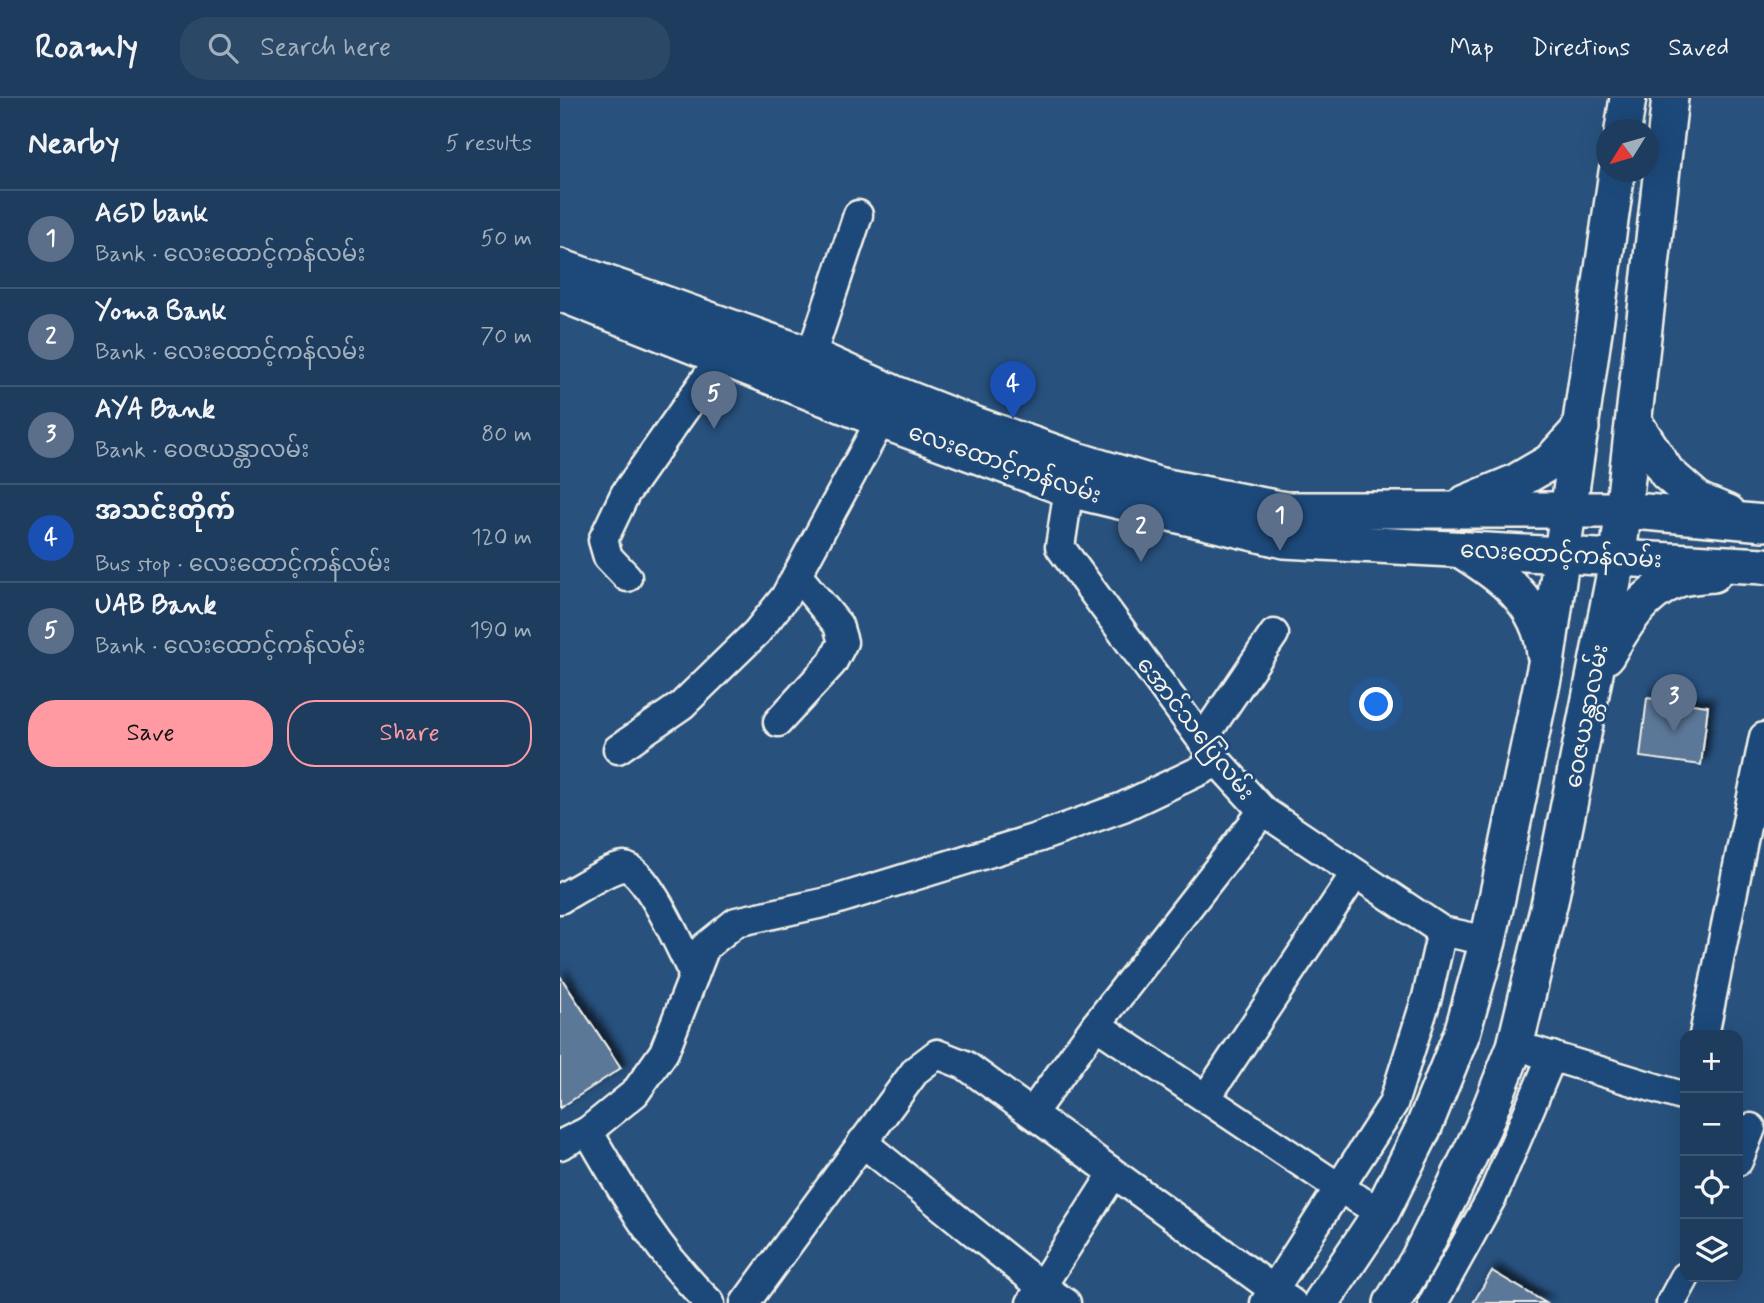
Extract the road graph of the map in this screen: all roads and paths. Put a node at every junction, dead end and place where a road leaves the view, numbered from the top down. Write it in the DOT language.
graph roads {
  1 [pos="1628,98"];
  2 [pos="1670,98"];
  3 [pos="1625,119"];
  4 [pos="1616,182"];
  5 [pos="858,215"];
  6 [pos="566,282"];
  7 [pos="722,356"];
  8 [pos="807,372"];
  9 [pos="881,420"];
  10 [pos="1634,422"];
  11 [pos="1581,428"];
  12 [pos="1071,474"];
  13 [pos="1453,509"];
  14 [pos="1568,510"];
  15 [pos="1624,510"];
  16 [pos="1758,522"];
  17 [pos="1458,548"];
  18 [pos="1563,554"];
  19 [pos="1618,557"];
  20 [pos="1764,566"];
  21 [pos="797,575"];
  22 [pos="627,578"];
  23 [pos="1274,634"];
  24 [pos="1546,664"];
  25 [pos="1594,677"];
  26 [pos="778,722"];
  27 [pos="1764,737"];
  28 [pos="618,749"];
  29 [pos="1210,751"];
  30 [pos="1263,811"];
  31 [pos="1355,874"];
  32 [pos="560,899"];
  33 [pos="1442,932"];
  34 [pos="1488,941"];
  35 [pos="694,975"];
  36 [pos="1096,1025"];
  37 [pos="1705,1030"];
  38 [pos="1515,1046"];
  39 [pos="1552,1056"];
  40 [pos="1680,1095"];
  41 [pos="1206,1098"];
  42 [pos="1032,1113"];
  43 [pos="1751,1128"];
  44 [pos="588,1131"];
  45 [pos="862,1142"];
  46 [pos="560,1145"];
  47 [pos="1740,1156"];
  48 [pos="1113,1174"];
  49 [pos="1338,1187"];
  50 [pos="1375,1222"];
  51 [pos="1418,1260"];
  52 [pos="1682,1282"];
  53 [pos="1036,1295"];
  54 [pos="1277,1298"];
  55 [pos="710,1303"];
  56 [pos="744,1303"];
  57 [pos="1066,1303"];
  58 [pos="1321,1303"];
  59 [pos="1392,1303"];
  60 [pos="1433,1303"];
  61 [pos="1671,1303"];
  1 -- 3 [label="main road"];
  2 -- 10 [label="main road, ဝေဇယန္တာလမ်း"];
  4 -- 11 [label="main road"];
  5 -- 8 [label="street"];
  6 -- 7 [label="main road, လေးထောင့်ကန်လမ်း"];
  6 -- 8 [label="main road, လေးထောင့်ကန်လမ်း"];
  7 -- 8 [label="main road, လေးထောင့်ကန်လမ်း"];
  7 -- 22 [label="street"];
  8 -- 9 [label="main road, လေးထောင့်ကန်လမ်း"];
  8 -- 12 [label="main road, လေးထောင့်ကန်လမ်း"];
  9 -- 12 [label="main road, လေးထောင့်ကန်လမ်း"];
  9 -- 21 [label="street"];
  10 -- 15 [label="main road, ဝေဇယန္တာလမ်း"];
  10 -- 16 [label="main road"];
  11 -- 13 [label="main road"];
  11 -- 14 [label="main road"];
  12 -- 13 [label="main road, လေးထောင့်ကန်လမ်း"];
  12 -- 17 [label="main road, လေးထောင့်ကန်လမ်း"];
  12 -- 29 [label="street, အောင်သပြေလမ်း"];
  13 -- 14 [label="main road, လေးထောင့်ကန်လမ်း"];
  14 -- 15 [label="main road, လေးထောင့်ကန်လမ်း"];
  14 -- 18 [label="main road"];
  15 -- 16 [label="main road, လေးထောင့်ကန်လမ်း"];
  15 -- 19 [label="main road, ဝေဇယန္တာလမ်း"];
  17 -- 18 [label="main road, လေးထောင့်ကန်လမ်း"];
  17 -- 24 [label="main road"];
  18 -- 19 [label="main road, လေးထောင့်ကန်လမ်း"];
  18 -- 24 [label="main road"];
  19 -- 20 [label="main road, လေးထောင့်ကန်လမ်း"];
  19 -- 25 [label="main road, ဝေဇယန္တာလမ်း"];
  20 -- 25 [label="main road"];
  21 -- 26 [label="street"];
  21 -- 28 [label="street"];
  23 -- 29 [label="street"];
  24 -- 34 [label="main road"];
  25 -- 38 [label="main road, ဝေဇယန္တာလမ်း"];
  27 -- 37 [label="street"];
  29 -- 30 [label="street, အောင်သပြေလမ်း"];
  29 -- 35 [label="street"];
  30 -- 31 [label="street, အောင်သပြေလမ်း"];
  30 -- 36 [label="street"];
  31 -- 33 [label="street, အောင်သပြေလမ်း"];
  31 -- 41 [label="street"];
  32 -- 35 [label="street"];
  33 -- 34 [label="street, အောင်သပြေလမ်း"];
  33 -- 49 [label="street"];
  34 -- 50 [label="main road"];
  35 -- 44 [label="street"];
  36 -- 41 [label="street"];
  36 -- 42 [label="street"];
  38 -- 39 [label="street"];
  38 -- 51 [label="main road, ဝေဇယန္တာလမ်း"];
  39 -- 40 [label="street"];
  39 -- 60 [label="street"];
  41 -- 49 [label="street"];
  42 -- 45 [label="street"];
  42 -- 48 [label="street"];
  43 -- 47 [label="street"];
  44 -- 46 [label="street"];
  44 -- 55 [label="street"];
  45 -- 53 [label="street"];
  45 -- 56 [label="street"];
  48 -- 53 [label="street"];
  48 -- 54 [label="street"];
  49 -- 50 [label="street"];
  49 -- 54 [label="street"];
  50 -- 51 [label="main road"];
  50 -- 58 [label="main road"];
  51 -- 59 [label="main road, ဝေဇယန္တာလမ်း"];
  52 -- 61 [label="street"];
  53 -- 57 [label="street"];
}
